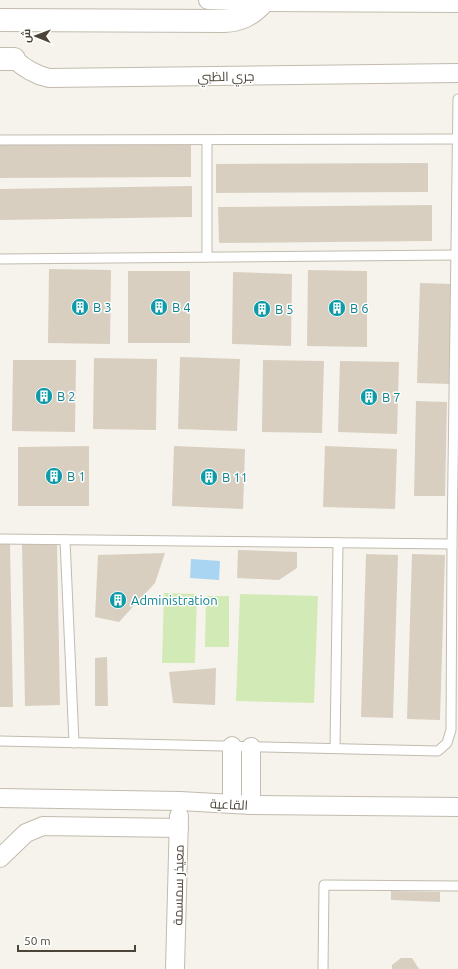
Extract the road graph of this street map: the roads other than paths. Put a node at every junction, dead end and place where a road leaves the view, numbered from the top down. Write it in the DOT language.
graph roads {
  1 [pos="208,0"];
  2 [pos="263,2"];
  3 [pos="458,3"];
  4 [pos="0,20"];
  5 [pos="7,59"];
  6 [pos="458,73"];
  7 [pos="458,99"];
  8 [pos="0,140"];
  9 [pos="207,140"];
  10 [pos="457,140"];
  11 [pos="456,255"];
  12 [pos="208,257"];
  13 [pos="0,259"];
  14 [pos="0,539"];
  15 [pos="65,540"];
  16 [pos="338,543"];
  17 [pos="452,544"];
  18 [pos="0,741"];
  19 [pos="74,743"];
  20 [pos="232,746"];
  21 [pos="251,747"];
  22 [pos="334,748"];
  23 [pos="0,798"];
  24 [pos="180,801"];
  25 [pos="232,804"];
  26 [pos="251,805"];
  27 [pos="458,807"];
  28 [pos="179,828"];
  29 [pos="0,858"];
  30 [pos="458,886"];
  31 [pos="176,969"];
  32 [pos="323,969"];
  1 -- 2 [label="street"];
  2 -- 3 [label="street"];
  2 -- 4 [label="street"];
  5 -- 6 [label="street, جري الظبي"];
  7 -- 10 [label="lane"];
  8 -- 9 [label="lane"];
  9 -- 10 [label="lane"];
  9 -- 12 [label="lane"];
  10 -- 11 [label="lane"];
  11 -- 12 [label="lane"];
  11 -- 17 [label="lane"];
  12 -- 13 [label="lane"];
  14 -- 15 [label="lane"];
  15 -- 16 [label="lane"];
  15 -- 19 [label="lane"];
  16 -- 17 [label="lane"];
  16 -- 22 [label="lane"];
  17 -- 22 [label="lane"];
  18 -- 19 [label="lane"];
  19 -- 20 [label="lane"];
  20 -- 21 [label="lane"];
  20 -- 25 [label="street"];
  21 -- 22 [label="lane"];
  21 -- 26 [label="street"];
  23 -- 24 [label="street, القاعية"];
  24 -- 25 [label="street, القاعية"];
  24 -- 28 [label="street, معيذر سمسمة"];
  25 -- 26 [label="street, القاعية"];
  26 -- 27 [label="street, القاعية"];
  28 -- 29 [label="street"];
  28 -- 31 [label="street, معيذر سمسمة"];
  30 -- 32 [label="lane"];
}
